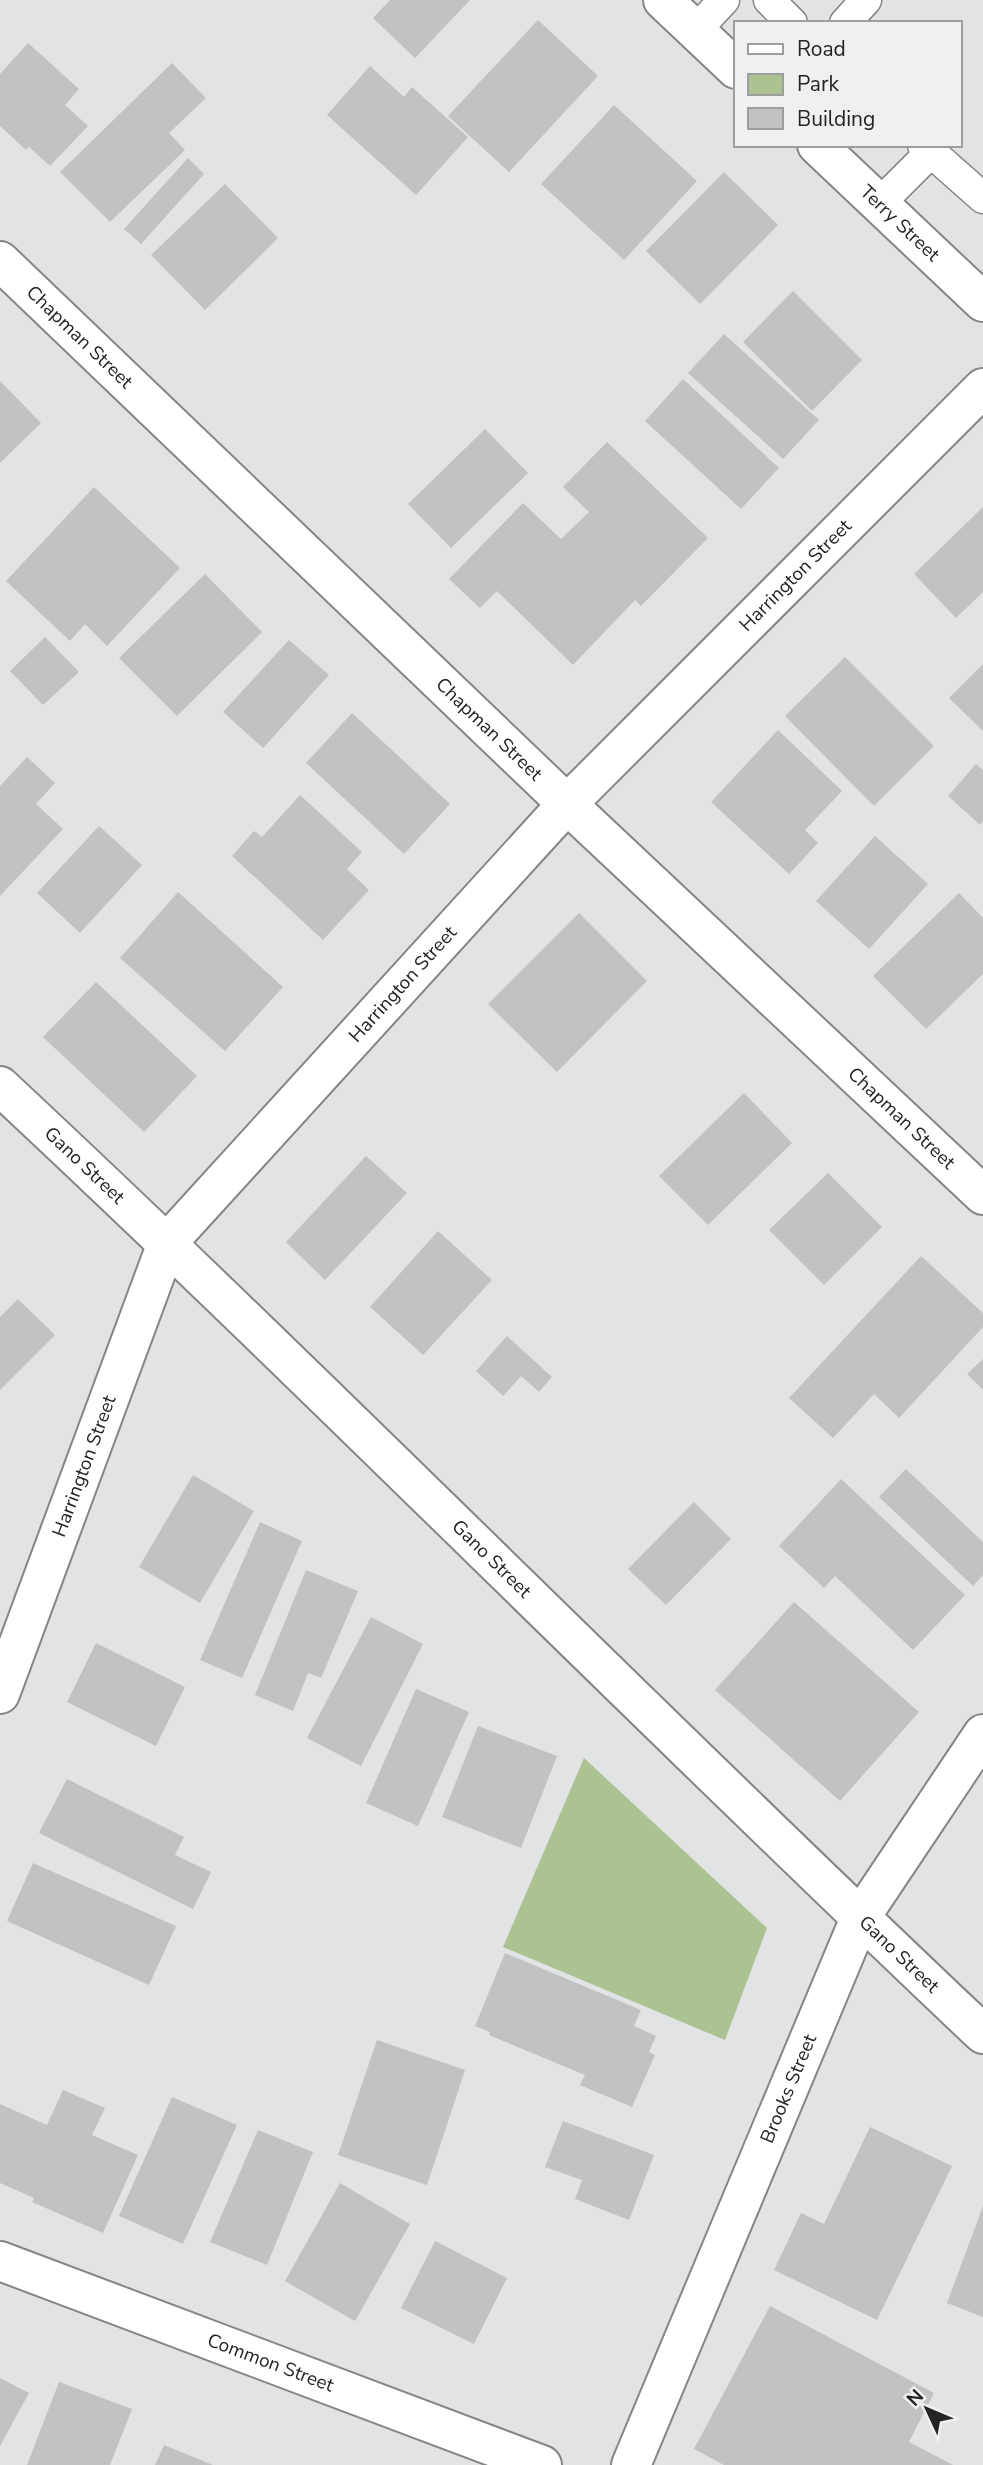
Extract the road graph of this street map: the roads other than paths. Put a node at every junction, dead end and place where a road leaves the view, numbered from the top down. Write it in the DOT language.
graph roads {
  1 [pos="663,0"];
  2 [pos="724,0"];
  3 [pos="768,0"];
  4 [pos="866,0"];
  5 [pos="790,21"];
  6 [pos="847,21"];
  7 [pos="695,31"];
  8 [pos="734,67"];
  9 [pos="819,147"];
  10 [pos="927,149"];
  11 [pos="983,198"];
  12 [pos="879,204"];
  13 [pos="0,261"];
  14 [pos="983,302"];
  15 [pos="983,388"];
  16 [pos="567,804"];
  17 [pos="0,1086"];
  18 [pos="983,1195"];
  19 [pos="167,1243"];
  20 [pos="9,1642"];
  21 [pos="0,1694"];
  22 [pos="983,1734"];
  23 [pos="860,1918"];
  24 [pos="983,2034"];
  25 [pos="0,2261"];
  26 [pos="542,2465"];
  27 [pos="631,2465"];
  1 -- 7 [label="street"];
  2 -- 7 [label="lane"];
  3 -- 5 [label="lane"];
  4 -- 6 [label="lane"];
  7 -- 8 [label="street"];
  9 -- 12 [label="street, Terry Street"];
  10 -- 11 [label="lane"];
  10 -- 12 [label="lane"];
  12 -- 14 [label="street, Terry Street"];
  13 -- 16 [label="street, Chapman Street"];
  15 -- 16 [label="street, Harrington Street"];
  16 -- 18 [label="street, Chapman Street"];
  16 -- 19 [label="street, Harrington Street"];
  17 -- 19 [label="street, Gano Street"];
  19 -- 20 [label="street, Harrington Street"];
  19 -- 23 [label="street, Gano Street"];
  20 -- 21 [label="street, Harrington Street"];
  22 -- 23 [label="street, Brooks Street"];
  23 -- 24 [label="street, Gano Street"];
  23 -- 27 [label="street, Brooks Street"];
  25 -- 26 [label="street, Common Street"];
}
